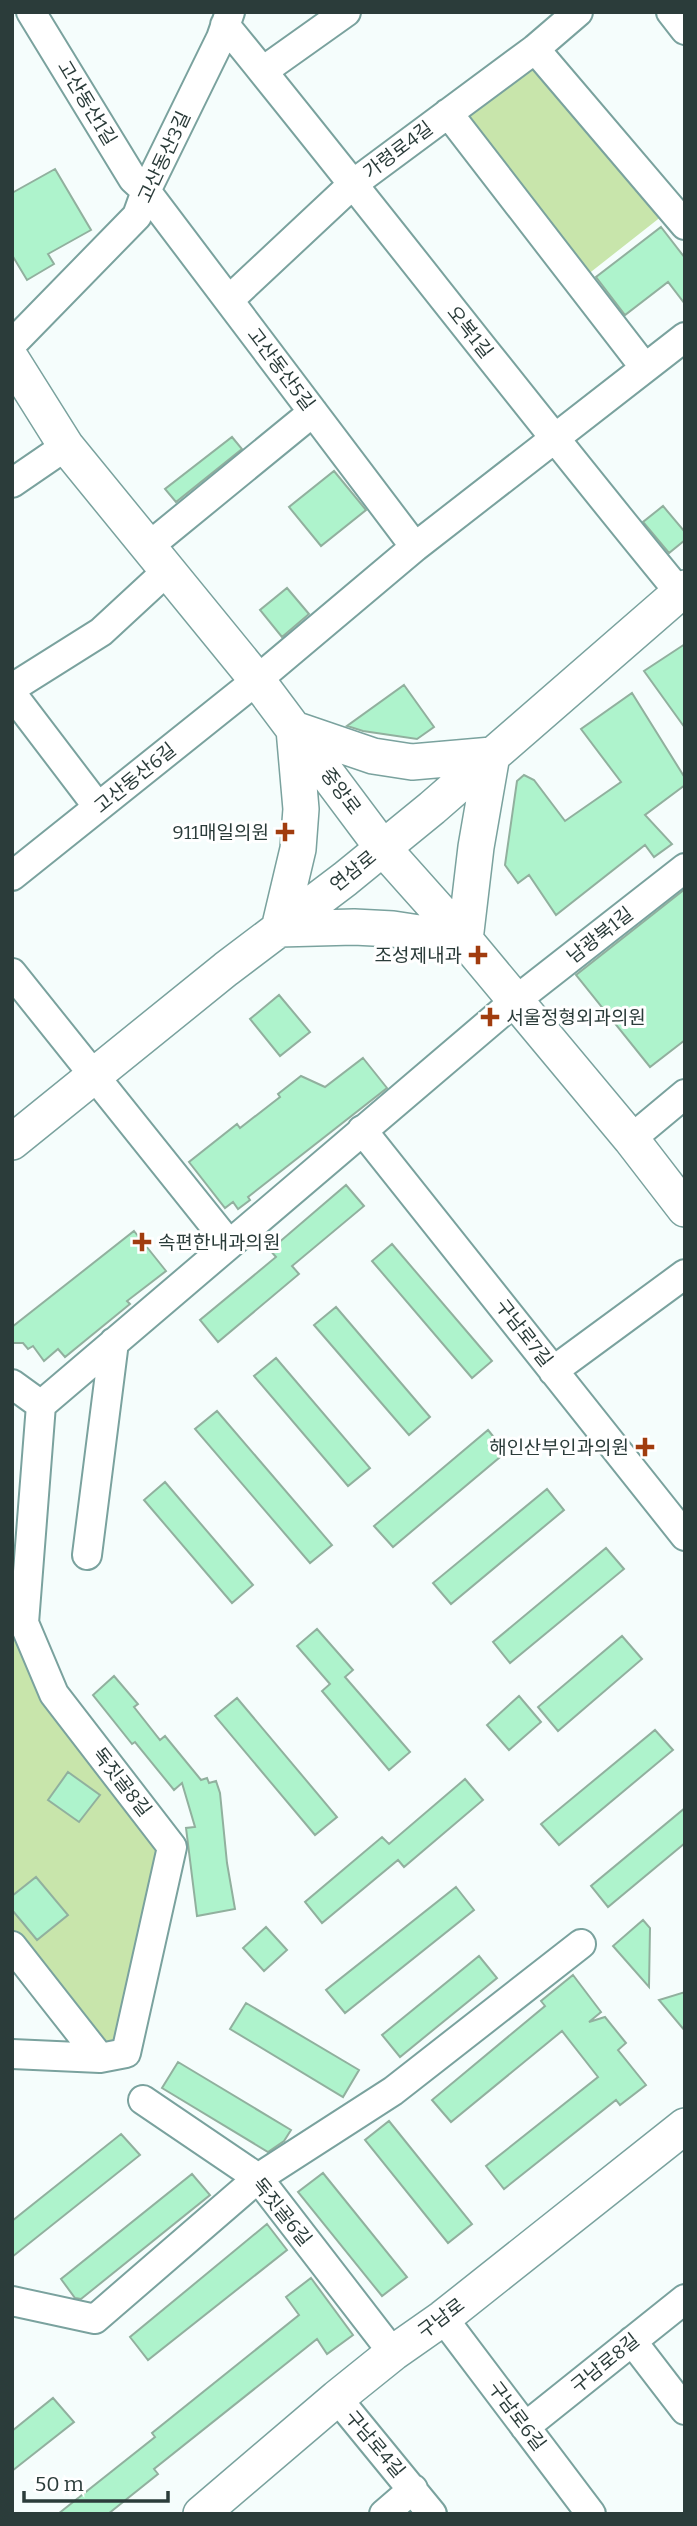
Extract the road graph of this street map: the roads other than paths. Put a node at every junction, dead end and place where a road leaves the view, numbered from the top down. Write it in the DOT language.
graph roads {
  1 [pos="31,12"];
  2 [pos="346,12"];
  3 [pos="578,12"];
  4 [pos="671,12"];
  5 [pos="228,19"];
  6 [pos="685,30"];
  7 [pos="535,49"];
  8 [pos="263,71"];
  9 [pos="448,113"];
  10 [pos="354,184"];
  11 [pos="146,191"];
  12 [pos="685,225"];
  13 [pos="229,300"];
  14 [pos="685,337"];
  15 [pos="12,344"];
  16 [pos="12,360"];
  17 [pos="645,368"];
  18 [pos="313,412"];
  19 [pos="555,440"];
  20 [pos="66,446"];
  21 [pos="12,483"];
  22 [pos="415,547"];
  23 [pos="158,559"];
  24 [pos="683,593"];
  25 [pos="257,680"];
  26 [pos="12,688"];
  27 [pos="12,694"];
  28 [pos="294,729"];
  29 [pos="492,755"];
  30 [pos="98,807"];
  31 [pos="382,847"];
  32 [pos="685,868"];
  33 [pos="12,876"];
  34 [pos="279,929"];
  35 [pos="465,940"];
  36 [pos="12,973"];
  37 [pos="515,1001"];
  38 [pos="95,1076"];
  39 [pos="685,1094"];
  40 [pos="362,1130"];
  41 [pos="15,1134"];
  42 [pos="631,1139"];
  43 [pos="685,1209"];
  44 [pos="229,1244"];
  45 [pos="685,1274"];
  46 [pos="114,1342"];
  47 [pos="554,1371"];
  48 [pos="12,1384"];
  49 [pos="41,1405"];
  50 [pos="685,1536"];
  51 [pos="87,1555"];
  52 [pos="581,1944"];
  53 [pos="12,1946"];
  54 [pos="12,2054"];
  55 [pos="100,2058"];
  56 [pos="143,2101"];
  57 [pos="685,2126"];
  58 [pos="258,2178"];
  59 [pos="685,2299"];
  60 [pos="12,2301"];
  61 [pos="443,2318"];
  62 [pos="632,2341"];
  63 [pos="393,2353"];
  64 [pos="337,2398"];
  65 [pos="685,2410"];
  66 [pos="525,2427"];
  67 [pos="414,2489"];
  68 [pos="201,2514"];
  69 [pos="384,2514"];
  70 [pos="432,2514"];
  71 [pos="591,2514"];
  1 -- 11 [label="street, 고산동산1길"];
  2 -- 8 [label="street"];
  3 -- 7 [label="street, 가령로4길"];
  4 -- 6 [label="street"];
  5 -- 8 [label="street, 오복1길"];
  5 -- 11 [label="street, 고산동산3길"];
  7 -- 9 [label="street, 가령로4길"];
  7 -- 12 [label="street"];
  8 -- 10 [label="street, 오복1길"];
  9 -- 10 [label="street, 가령로4길"];
  9 -- 17 [label="street"];
  10 -- 13 [label="street, 가령로4길"];
  10 -- 19 [label="street, 오복1길"];
  11 -- 13 [label="street, 고산동산5길"];
  11 -- 15 [label="street, 고산동산3길"];
  13 -- 18 [label="street, 고산동산5길"];
  14 -- 17 [label="street"];
  16 -- 20 [label="main road, 중앙로"];
  17 -- 19 [label="street"];
  18 -- 22 [label="street, 고산동산5길"];
  18 -- 23 [label="street"];
  19 -- 22 [label="street"];
  19 -- 24 [label="street, 오복1길"];
  20 -- 21 [label="street"];
  20 -- 23 [label="main road, 중앙로"];
  22 -- 25 [label="street"];
  23 -- 25 [label="main road, 중앙로"];
  23 -- 26 [label="street"];
  24 -- 29 [label="main road, 연삼로"];
  25 -- 28 [label="main road, 중앙로"];
  25 -- 30 [label="street, 고산동산6길"];
  27 -- 30 [label="street"];
  28 -- 29 [label="main road"];
  28 -- 31 [label="main road, 중앙로"];
  28 -- 34 [label="main road"];
  29 -- 31 [label="main road, 연삼로"];
  29 -- 35 [label="main road"];
  30 -- 33 [label="street, 고산동산6길"];
  31 -- 34 [label="main road, 연삼로"];
  31 -- 35 [label="main road, 중앙로"];
  32 -- 37 [label="street, 남광북1길"];
  34 -- 35 [label="main road"];
  34 -- 38 [label="main road, 연삼로"];
  35 -- 37 [label="main road, 중앙로"];
  36 -- 38 [label="street"];
  37 -- 40 [label="street"];
  37 -- 42 [label="main road, 중앙로"];
  38 -- 41 [label="main road, 연삼로"];
  38 -- 44 [label="street"];
  39 -- 42 [label="street"];
  40 -- 44 [label="street"];
  40 -- 47 [label="street, 구남로7길"];
  42 -- 43 [label="main road, 중앙로"];
  44 -- 46 [label="street"];
  45 -- 47 [label="street"];
  46 -- 49 [label="street"];
  46 -- 51 [label="street"];
  47 -- 50 [label="street, 구남로7길"];
  48 -- 49 [label="street"];
  49 -- 55 [label="street, 독짓골8길"];
  52 -- 58 [label="street"];
  53 -- 55 [label="street"];
  54 -- 55 [label="street, 독짓골8길"];
  56 -- 58 [label="street, 독짓골6길"];
  57 -- 61 [label="main road, 구남로"];
  58 -- 60 [label="street"];
  58 -- 63 [label="street, 독짓골6길"];
  59 -- 62 [label="street, 구남로8길"];
  61 -- 63 [label="main road, 구남로"];
  61 -- 66 [label="street, 구남로6길"];
  62 -- 65 [label="street"];
  62 -- 66 [label="street, 구남로8길"];
  63 -- 64 [label="main road, 구남로"];
  64 -- 67 [label="street, 구남로4길"];
  64 -- 68 [label="main road, 구남로"];
  66 -- 71 [label="street, 구남로6길"];
  67 -- 69 [label="street, 구남로4길"];
  67 -- 70 [label="street, 구남로4길"];
}
